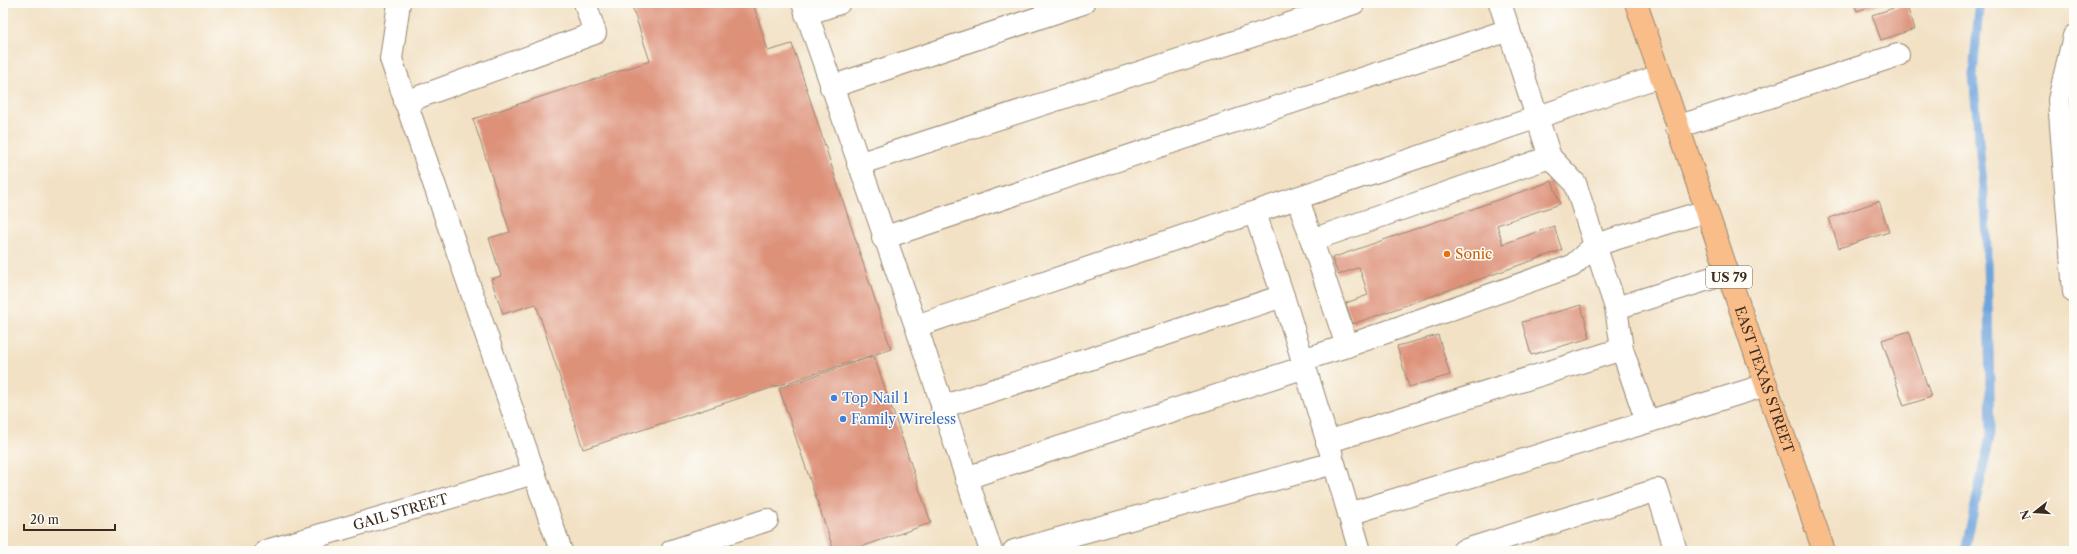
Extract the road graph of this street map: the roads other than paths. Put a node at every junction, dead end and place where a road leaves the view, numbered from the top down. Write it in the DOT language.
graph roads {
  1 [pos="399,3"];
  2 [pos="585,3"];
  3 [pos="839,3"];
  4 [pos="1083,3"];
  5 [pos="1354,3"];
  6 [pos="1500,3"];
  7 [pos="1636,3"];
  8 [pos="804,8"];
  9 [pos="1509,30"];
  10 [pos="2074,36"];
  11 [pos="1898,55"];
  12 [pos="1660,76"];
  13 [pos="831,87"];
  14 [pos="406,102"];
  15 [pos="2067,104"];
  16 [pos="1537,118"];
  17 [pos="1677,127"];
  18 [pos="1550,157"];
  19 [pos="858,164"];
  20 [pos="1298,199"];
  21 [pos="1706,211"];
  22 [pos="1255,213"];
  23 [pos="883,238"];
  24 [pos="1312,240"];
  25 [pos="1594,245"];
  26 [pos="1728,273"];
  27 [pos="2074,281"];
  28 [pos="1283,296"];
  29 [pos="1616,308"];
  30 [pos="916,326"];
  31 [pos="1347,346"];
  32 [pos="1622,349"];
  33 [pos="1303,364"];
  34 [pos="1766,385"];
  35 [pos="942,407"];
  36 [pos="1647,422"];
  37 [pos="1327,442"];
  38 [pos="1334,462"];
  39 [pos="534,473"];
  40 [pos="966,478"];
  41 [pos="1349,514"];
  42 [pos="766,520"];
  43 [pos="266,551"];
  44 [pos="561,551"];
  45 [pos="672,551"];
  46 [pos="991,551"];
  47 [pos="1014,551"];
  48 [pos="1360,551"];
  49 [pos="1463,551"];
  50 [pos="1676,551"];
  51 [pos="1824,551"];
  1 -- 14 [label="street"];
  2 -- 14 [label="street"];
  3 -- 8 [label="street"];
  4 -- 13 [label="street"];
  5 -- 19 [label="street"];
  6 -- 9 [label="street"];
  7 -- 12 [label="main road, EAST TEXAS STREET / US 79"];
  8 -- 13 [label="street"];
  9 -- 16 [label="street"];
  9 -- 23 [label="street"];
  10 -- 15 [label="street"];
  11 -- 17 [label="street"];
  12 -- 16 [label="street"];
  12 -- 17 [label="main road, EAST TEXAS STREET / US 79"];
  13 -- 19 [label="street"];
  14 -- 39 [label="street"];
  15 -- 27 [label="street"];
  16 -- 18 [label="street"];
  16 -- 20 [label="street"];
  17 -- 21 [label="main road, EAST TEXAS STREET / US 79"];
  18 -- 24 [label="street"];
  18 -- 25 [label="street"];
  19 -- 23 [label="street"];
  20 -- 22 [label="street"];
  20 -- 24 [label="street"];
  21 -- 25 [label="street"];
  21 -- 26 [label="main road, EAST TEXAS STREET / US 79"];
  22 -- 28 [label="street"];
  22 -- 30 [label="street"];
  23 -- 30 [label="street"];
  24 -- 31 [label="street"];
  25 -- 29 [label="street"];
  25 -- 31 [label="street"];
  26 -- 29 [label="street"];
  26 -- 34 [label="main road, EAST TEXAS STREET / US 79"];
  28 -- 33 [label="street"];
  28 -- 35 [label="street"];
  29 -- 32 [label="street"];
  30 -- 35 [label="street"];
  31 -- 33 [label="street"];
  32 -- 36 [label="street"];
  32 -- 37 [label="street"];
  33 -- 37 [label="street"];
  33 -- 40 [label="street"];
  34 -- 36 [label="street"];
  34 -- 51 [label="main road, EAST TEXAS STREET / US 79"];
  35 -- 40 [label="street"];
  36 -- 41 [label="street"];
  37 -- 38 [label="street"];
  38 -- 41 [label="street"];
  38 -- 47 [label="street"];
  39 -- 43 [label="street, GAIL STREET"];
  39 -- 44 [label="street"];
  40 -- 46 [label="street"];
  41 -- 48 [label="street"];
  42 -- 45 [label="street"];
  49 -- 50 [label="street"];
}
